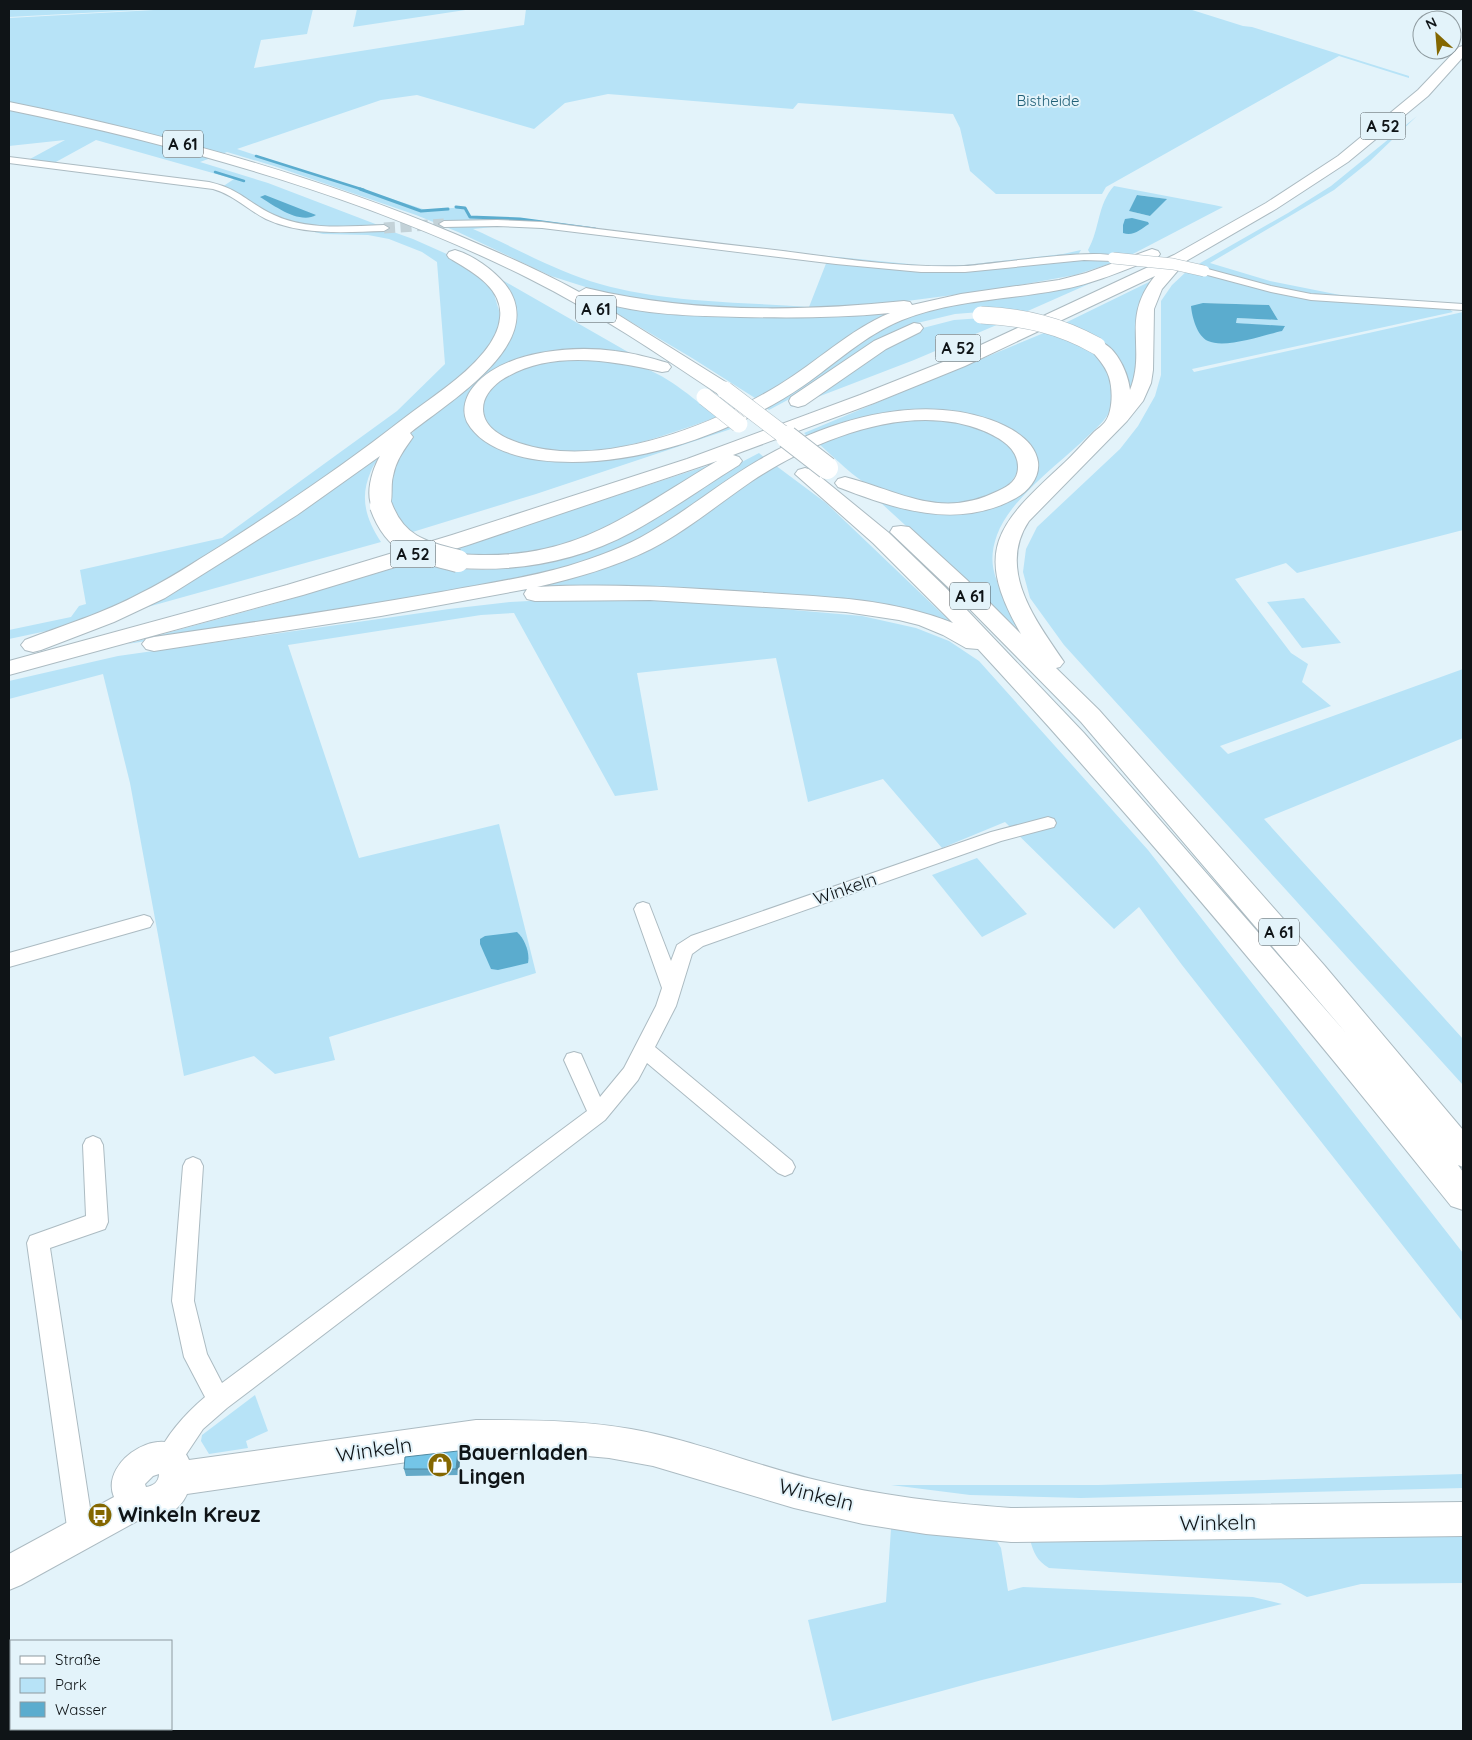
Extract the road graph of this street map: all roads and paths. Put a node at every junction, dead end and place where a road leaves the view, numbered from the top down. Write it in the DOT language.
graph roads {
  1 [pos="1446,60"];
  2 [pos="9,106"];
  3 [pos="9,112"];
  4 [pos="9,160"];
  5 [pos="444,224"];
  6 [pos="384,228"];
  7 [pos="413,231"];
  8 [pos="1180,251"];
  9 [pos="542,279"];
  10 [pos="980,306"];
  11 [pos="1463,307"];
  12 [pos="662,367"];
  13 [pos="440,401"];
  14 [pos="811,420"];
  15 [pos="1116,421"];
  16 [pos="727,436"];
  17 [pos="845,483"];
  18 [pos="424,602"];
  19 [pos="16,650"];
  20 [pos="1006,665"];
  21 [pos="9,669"];
  22 [pos="1090,716"];
  23 [pos="1048,822"];
  24 [pos="643,909"];
  25 [pos="144,922"];
  26 [pos="9,960"];
  27 [pos="672,988"];
  28 [pos="645,1050"];
  29 [pos="574,1060"];
  30 [pos="598,1114"];
  31 [pos="93,1145"];
  32 [pos="1463,1153"];
  33 [pos="193,1166"];
  34 [pos="785,1167"];
  35 [pos="1463,1196"];
  36 [pos="219,1400"];
  37 [pos="172,1469"];
  38 [pos="1463,1519"];
  39 [pos="81,1534"];
  40 [pos="9,1574"];
  1 -- 8 [label="highway, A 52"];
  2 -- 9 [label="highway, A 61"];
  3 -- 7 [label="highway, A 61"];
  4 -- 6 [label="street"];
  5 -- 11 [label="street, bridge"];
  7 -- 12 [label="highway, A 61"];
  7 -- 13 [label="highway"];
  8 -- 10 [label="highway"];
  8 -- 14 [label="highway, A 52"];
  8 -- 15 [label="highway"];
  8 -- 16 [label="highway, A 52"];
  9 -- 10 [label="highway"];
  9 -- 17 [label="highway, A 61, bridge"];
  10 -- 12 [label="highway"];
  10 -- 15 [label="highway, bridge"];
  10 -- 16 [label="highway"];
  12 -- 20 [label="highway, A 61, bridge"];
  13 -- 14 [label="highway, bridge"];
  13 -- 19 [label="highway"];
  14 -- 21 [label="highway, A 52"];
  15 -- 22 [label="highway"];
  16 -- 19 [label="highway, A 52"];
  17 -- 18 [label="highway"];
  17 -- 22 [label="highway, A 61"];
  18 -- 20 [label="highway"];
  18 -- 21 [label="highway"];
  20 -- 35 [label="highway, A 61"];
  22 -- 32 [label="highway, A 61"];
  23 -- 27 [label="street, Winkeln"];
  24 -- 27 [label="street"];
  25 -- 26 [label="street"];
  27 -- 28 [label="street, Winkeln"];
  28 -- 30 [label="street, Winkeln"];
  28 -- 34 [label="street"];
  29 -- 30 [label="street"];
  30 -- 36 [label="street, Winkeln"];
  31 -- 39 [label="street"];
  33 -- 36 [label="street"];
  36 -- 37 [label="street, Winkeln"];
  37 -- 38 [label="street, Winkeln"];
  37 -- 39 [label="street, Winkeln"];
  39 -- 40 [label="street, Winkeln"];
}
